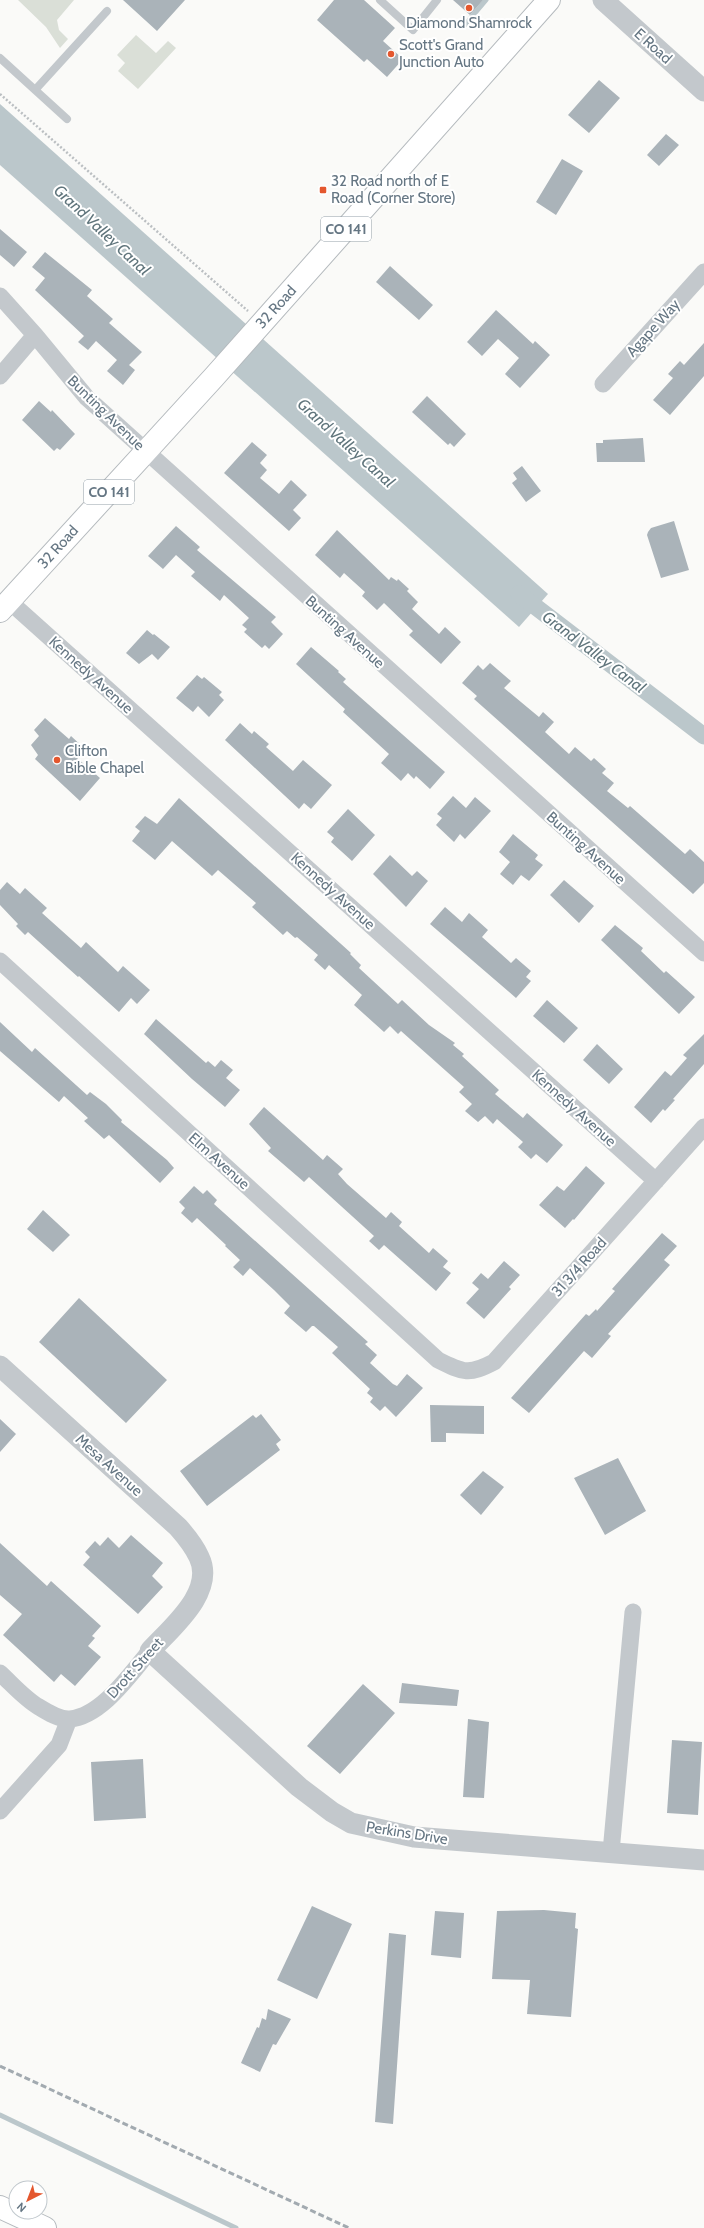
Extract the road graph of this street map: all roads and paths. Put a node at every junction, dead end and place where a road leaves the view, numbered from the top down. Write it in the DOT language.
graph roads {
  1 [pos="380,0"];
  2 [pos="437,0"];
  3 [pos="549,0"];
  4 [pos="603,0"];
  5 [pos="107,10"];
  6 [pos="0,58"];
  7 [pos="35,90"];
  8 [pos="704,91"];
  9 [pos="0,94"];
  10 [pos="67,119"];
  11 [pos="704,272"];
  12 [pos="0,296"];
  13 [pos="236,301"];
  14 [pos="35,335"];
  15 [pos="0,376"];
  16 [pos="603,384"];
  17 [pos="145,452"];
  18 [pos="5,606"];
  19 [pos="704,953"];
  20 [pos="0,961"];
  21 [pos="704,1127"];
  22 [pos="656,1181"];
  23 [pos="438,1360"];
  24 [pos="0,1366"];
  25 [pos="203,1573"];
  26 [pos="633,1612"];
  27 [pos="150,1651"];
  28 [pos="0,1673"];
  29 [pos="69,1719"];
  30 [pos="0,1811"];
  31 [pos="611,1852"];
  32 [pos="704,1860"];
  33 [pos="0,2207"];
  34 [pos="45,2228"];
  1 -- 2 [label="lane"];
  3 -- 17 [label="main road, 32 Road / CO 141"];
  4 -- 8 [label="street, E Road"];
  5 -- 7 [label="lane"];
  6 -- 7 [label="lane"];
  7 -- 10 [label="lane"];
  9 -- 13 [label="path"];
  11 -- 16 [label="street, Agape Way"];
  12 -- 14 [label="street, Bunting Avenue"];
  14 -- 15 [label="street"];
  14 -- 17 [label="street, Bunting Avenue"];
  17 -- 18 [label="main road, 32 Road / CO 141"];
  17 -- 19 [label="street, Bunting Avenue"];
  18 -- 22 [label="street, Kennedy Avenue"];
  20 -- 23 [label="street, Elm Avenue"];
  21 -- 22 [label="street, 31 3/4 Road"];
  22 -- 23 [label="street, 31 3/4 Road"];
  24 -- 25 [label="street, Mesa Avenue"];
  25 -- 27 [label="street, Drott Street"];
  26 -- 31 [label="street"];
  27 -- 29 [label="street, Drott Street"];
  27 -- 31 [label="street, Perkins Drive"];
  28 -- 29 [label="street"];
  29 -- 30 [label="street"];
  31 -- 32 [label="street, Perkins Drive"];
  33 -- 34 [label="main road"];
}
